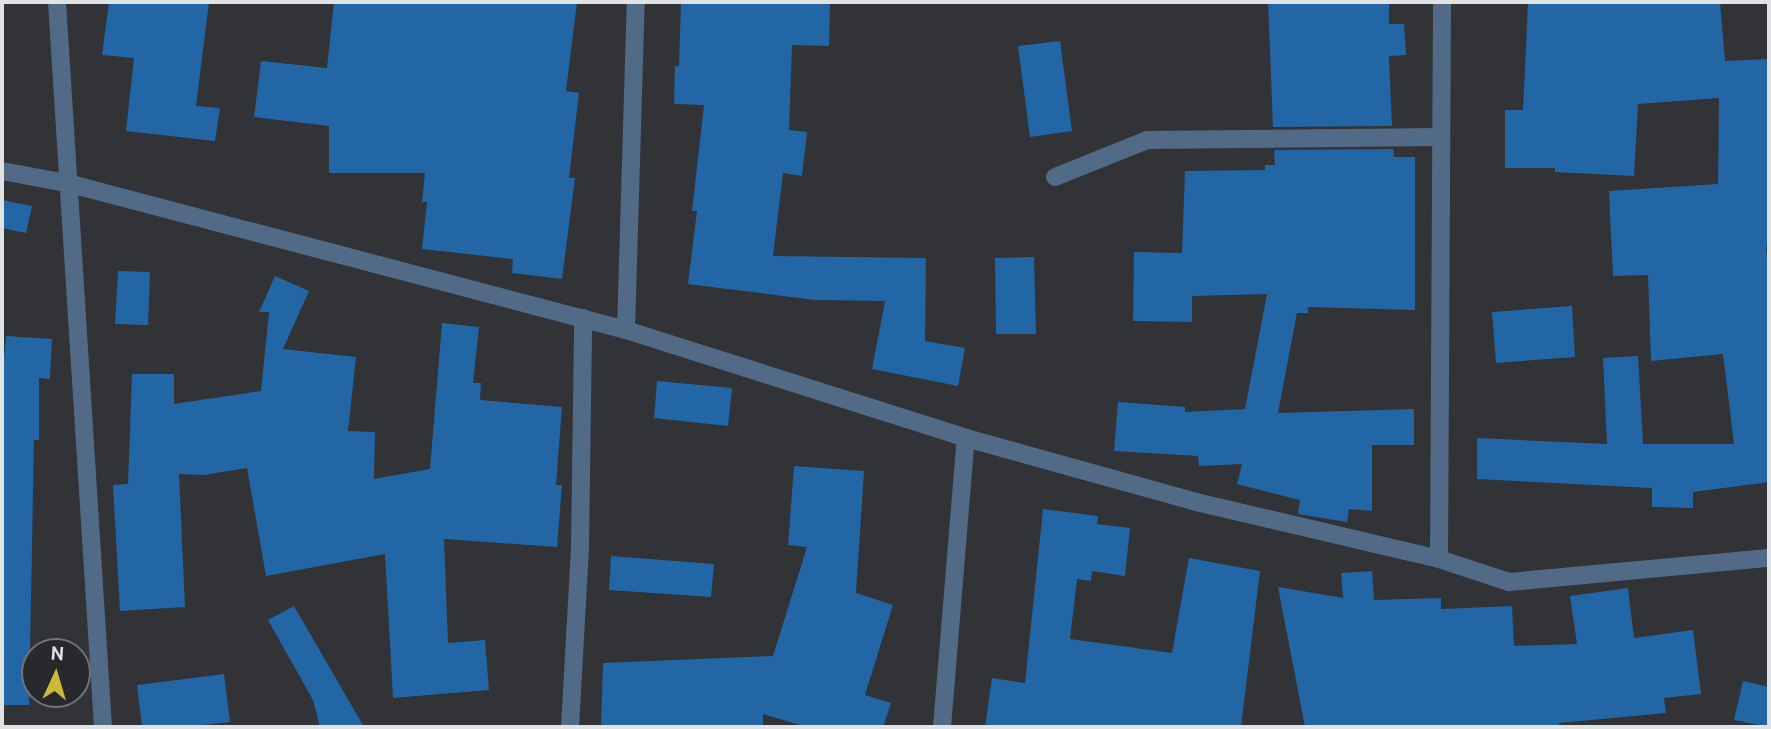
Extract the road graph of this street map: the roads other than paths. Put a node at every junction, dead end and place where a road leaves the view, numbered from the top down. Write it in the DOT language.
graph roads {
  1 [pos="57,2"];
  2 [pos="636,2"];
  3 [pos="1442,2"];
  4 [pos="1441,136"];
  5 [pos="2,171"];
  6 [pos="1055,177"];
  7 [pos="67,183"];
  8 [pos="583,318"];
  9 [pos="626,330"];
  10 [pos="965,438"];
  11 [pos="1769,558"];
  12 [pos="1439,559"];
  13 [pos="103,727"];
  14 [pos="570,727"];
  15 [pos="942,727"];
  1 -- 7 [label="street"];
  2 -- 9 [label="street"];
  3 -- 4 [label="street"];
  4 -- 6 [label="street"];
  4 -- 12 [label="street"];
  5 -- 7 [label="street"];
  7 -- 8 [label="street"];
  7 -- 13 [label="street"];
  8 -- 9 [label="street"];
  8 -- 14 [label="street"];
  9 -- 10 [label="street"];
  10 -- 12 [label="street"];
  10 -- 15 [label="street"];
  11 -- 12 [label="street"];
}
